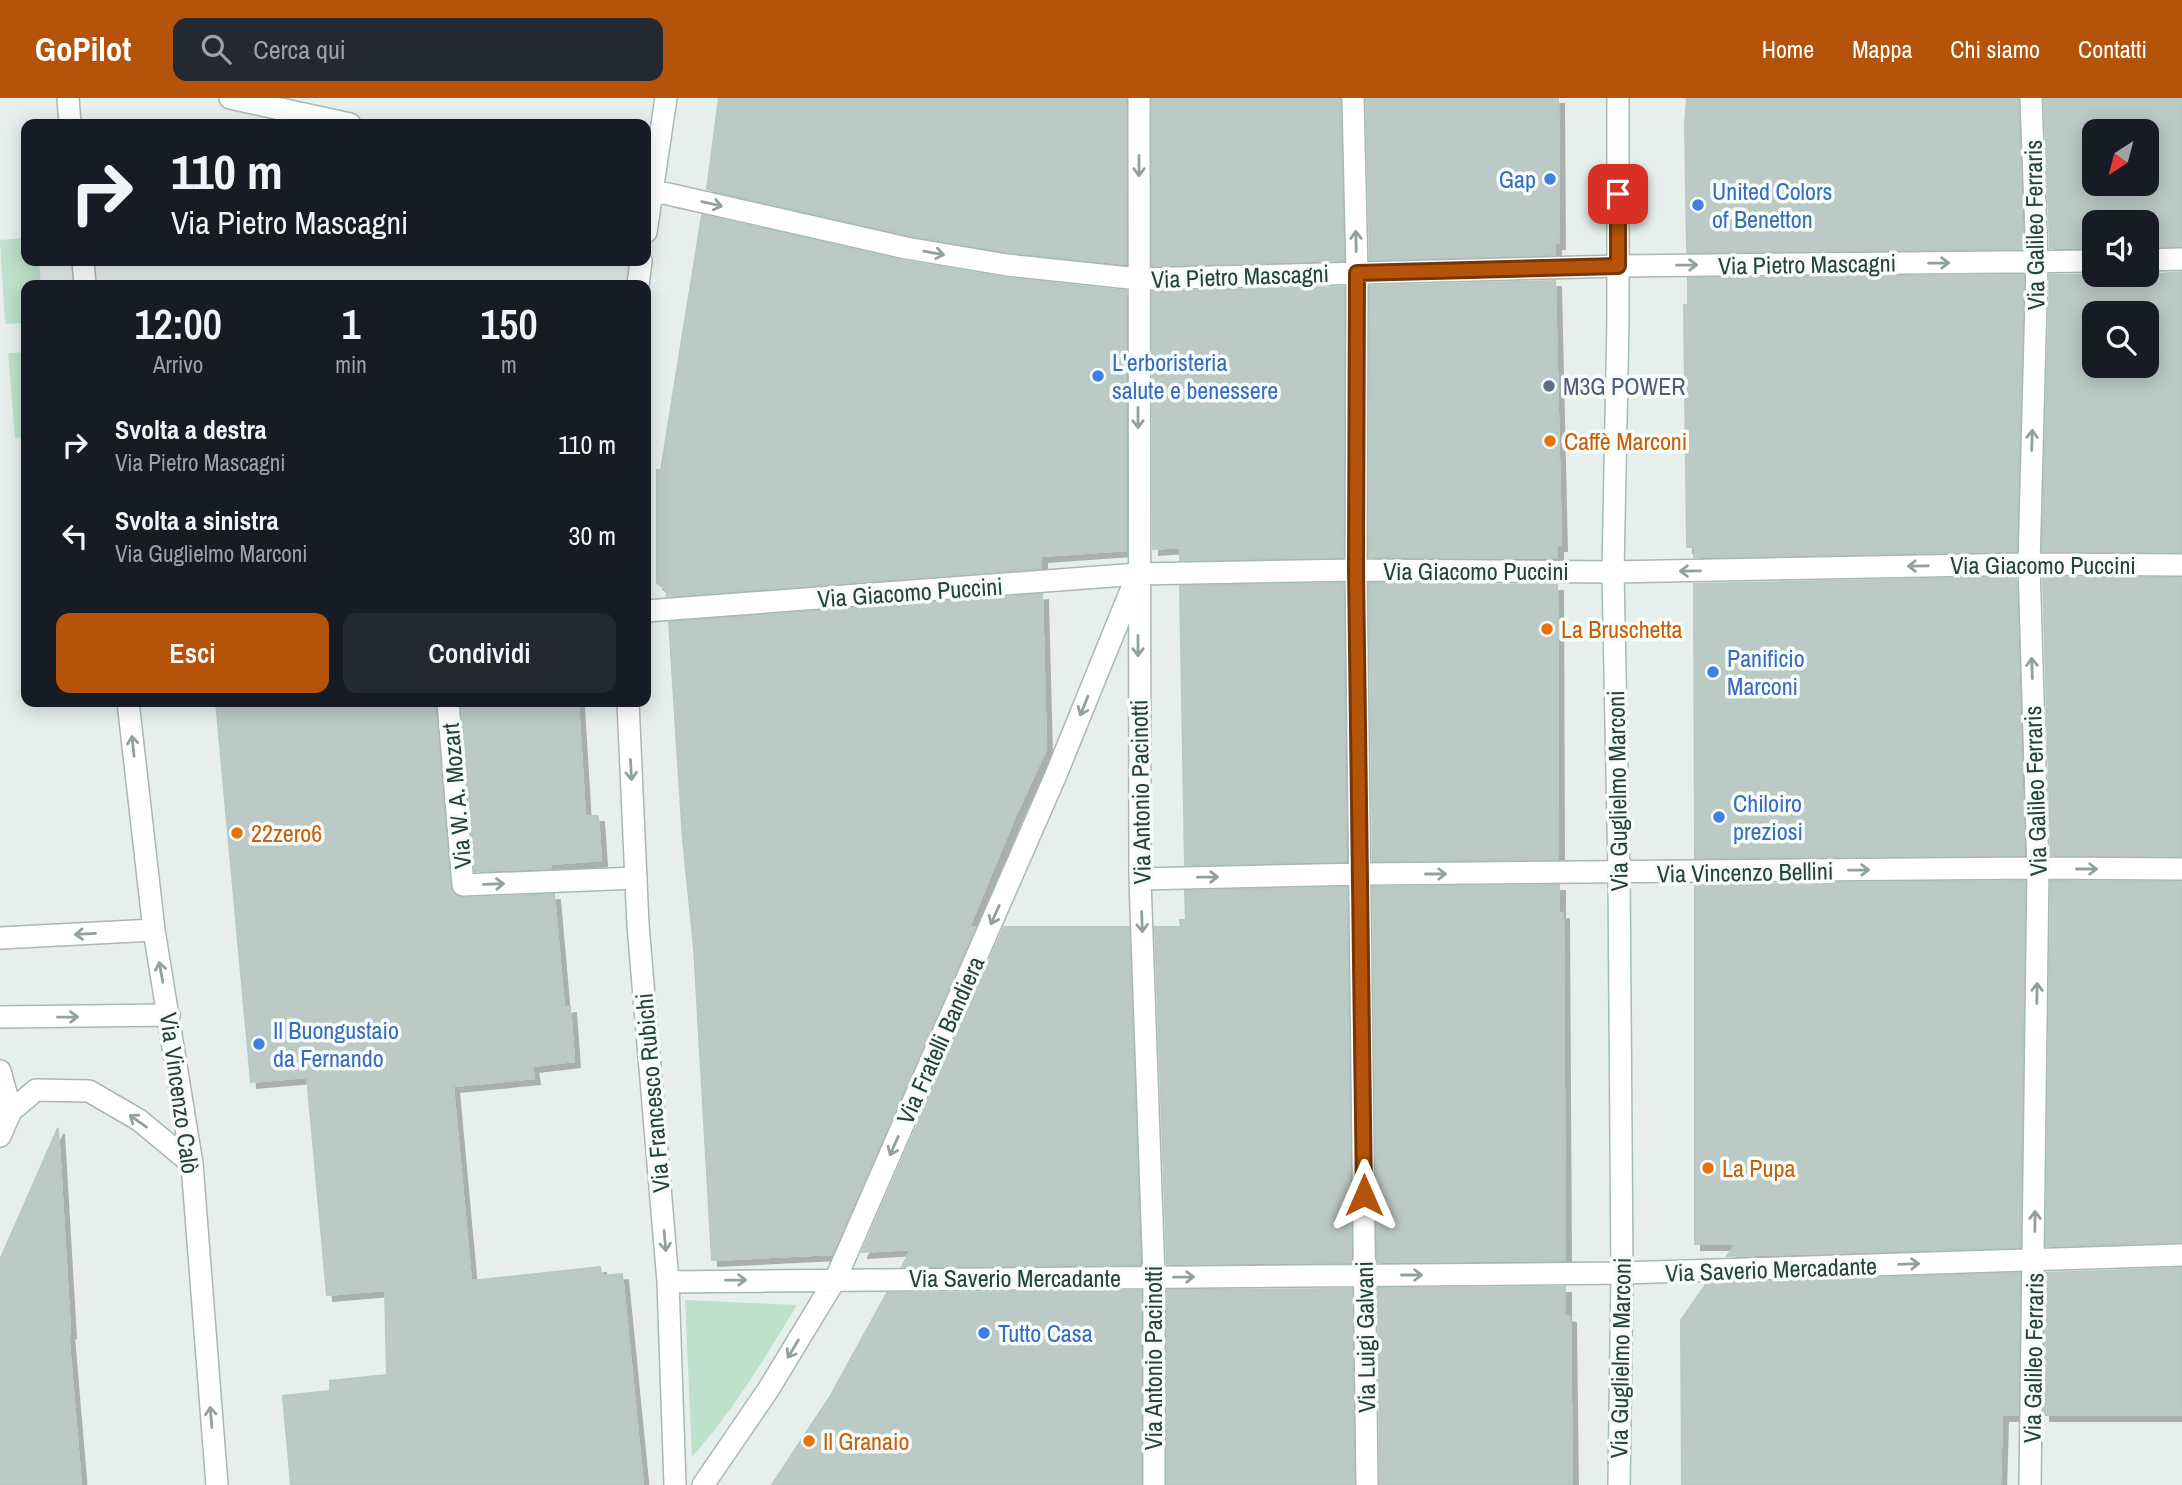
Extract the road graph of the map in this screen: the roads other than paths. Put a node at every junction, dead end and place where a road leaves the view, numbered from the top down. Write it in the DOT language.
graph roads {
  1 [pos="68,98"];
  2 [pos="230,98"];
  3 [pos="666,98"];
  4 [pos="1139,98"];
  5 [pos="1353,98"];
  6 [pos="1618,98"];
  7 [pos="2031,98"];
  8 [pos="70,119"];
  9 [pos="327,119"];
  10 [pos="651,179"];
  11 [pos="651,190"];
  12 [pos="2182,259"];
  13 [pos="2159,260"];
  14 [pos="2082,261"];
  15 [pos="2037,262"];
  16 [pos="1618,266"];
  17 [pos="1357,273"];
  18 [pos="1139,279"];
  19 [pos="2029,564"];
  20 [pos="2182,565"];
  21 [pos="1356,570"];
  22 [pos="1613,572"];
  23 [pos="1138,574"];
  24 [pos="651,611"];
  25 [pos="129,707"];
  26 [pos="448,707"];
  27 [pos="628,707"];
  28 [pos="2038,868"];
  29 [pos="2182,869"];
  30 [pos="1619,873"];
  31 [pos="1361,874"];
  32 [pos="636,878"];
  33 [pos="1140,879"];
  34 [pos="153,930"];
  35 [pos="0,938"];
  36 [pos="169,1015"];
  37 [pos="0,1017"];
  38 [pos="0,1071"];
  39 [pos="11,1111"];
  40 [pos="0,1136"];
  41 [pos="192,1164"];
  42 [pos="2182,1255"];
  43 [pos="2034,1260"];
  44 [pos="1622,1273"];
  45 [pos="1365,1275"];
  46 [pos="836,1278"];
  47 [pos="1154,1278"];
  48 [pos="668,1282"];
  49 [pos="217,1485"];
  50 [pos="675,1485"];
  51 [pos="703,1485"];
  52 [pos="1154,1485"];
  53 [pos="1367,1485"];
  54 [pos="1619,1485"];
  55 [pos="2030,1485"];
  1 -- 8 [label="street"];
  2 -- 9 [label="street"];
  3 -- 10 [label="street"];
  4 -- 18 [label="street, Via Antonio Pacinotti, one-way"];
  17 -- 5 [label="street, Via Luigi Galvani, one-way"];
  6 -- 16 [label="street, Via Guglielmo Marconi"];
  7 -- 15 [label="street, Via Galileo Ferraris"];
  11 -- 18 [label="street, Via Pietro Mascagni, one-way"];
  12 -- 13 [label="street"];
  14 -- 15 [label="street, Via Pietro Mascagni"];
  16 -- 15 [label="street, Via Pietro Mascagni, one-way"];
  19 -- 15 [label="street, Via Galileo Ferraris, one-way"];
  16 -- 17 [label="street, Via Pietro Mascagni"];
  16 -- 22 [label="street, Via Guglielmo Marconi"];
  17 -- 18 [label="street, Via Pietro Mascagni"];
  17 -- 21 [label="street, Via Luigi Galvani"];
  18 -- 23 [label="street, Via Antonio Pacinotti, one-way"];
  19 -- 20 [label="street, Via Giacomo Puccini"];
  19 -- 22 [label="street, Via Giacomo Puccini, one-way"];
  28 -- 19 [label="street, Via Galileo Ferraris, one-way"];
  21 -- 22 [label="street, Via Giacomo Puccini"];
  21 -- 23 [label="street, Via Giacomo Puccini"];
  21 -- 31 [label="street, Via Luigi Galvani"];
  22 -- 30 [label="street, Via Guglielmo Marconi"];
  23 -- 24 [label="street, Via Giacomo Puccini"];
  23 -- 33 [label="street, Via Antonio Pacinotti, one-way"];
  23 -- 46 [label="street, Via Fratelli Bandiera, one-way"];
  34 -- 25 [label="street, Via Vincenzo Calò, one-way"];
  26 -- 32 [label="street, Via W. A. Mozart, one-way"];
  27 -- 32 [label="street, Via Francesco Rubichi, one-way"];
  28 -- 29 [label="street, Via Vincenzo Bellini, one-way"];
  30 -- 28 [label="street, Via Vincenzo Bellini, one-way"];
  43 -- 28 [label="street, Via Galileo Ferraris, one-way"];
  31 -- 30 [label="street, Via Vincenzo Bellini, one-way"];
  30 -- 44 [label="street, Via Guglielmo Marconi"];
  33 -- 31 [label="street, Via Vincenzo Bellini, one-way"];
  31 -- 45 [label="street, Via Luigi Galvani"];
  32 -- 48 [label="street, Via Francesco Rubichi, one-way"];
  33 -- 47 [label="street, Via Antonio Pacinotti, one-way"];
  34 -- 35 [label="street, one-way"];
  36 -- 34 [label="street, Via Vincenzo Calò, one-way"];
  37 -- 36 [label="street, one-way"];
  36 -- 41 [label="street, Via Vincenzo Calò"];
  38 -- 39 [label="street"];
  39 -- 40 [label="street"];
  41 -- 39 [label="street, one-way"];
  49 -- 41 [label="street, Via Vincenzo Calò, one-way"];
  42 -- 43 [label="street, Via Saverio Mercadante"];
  44 -- 43 [label="street, Via Saverio Mercadante, one-way"];
  43 -- 55 [label="street, Via Galileo Ferraris"];
  45 -- 44 [label="street, Via Saverio Mercadante, one-way"];
  44 -- 54 [label="street, Via Guglielmo Marconi"];
  47 -- 45 [label="street, Via Saverio Mercadante, one-way"];
  45 -- 53 [label="street, Via Luigi Galvani"];
  46 -- 47 [label="street, Via Saverio Mercadante"];
  48 -- 46 [label="street, Via Saverio Mercadante, one-way"];
  46 -- 51 [label="street, Via Fratelli Bandiera, one-way"];
  47 -- 52 [label="street, Via Antonio Pacinotti"];
  48 -- 50 [label="street, Via Francesco Rubichi"];
}
